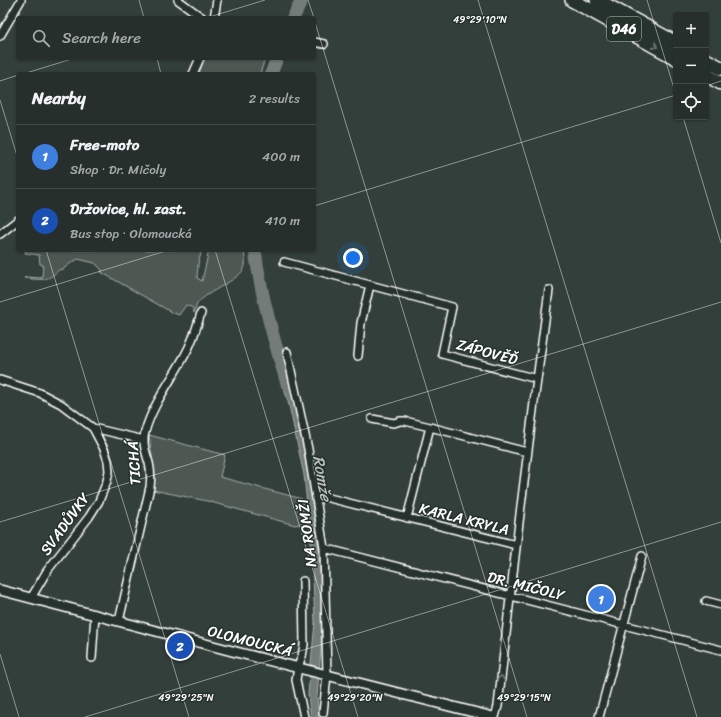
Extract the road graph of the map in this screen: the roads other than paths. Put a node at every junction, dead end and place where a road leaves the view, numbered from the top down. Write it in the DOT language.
graph roads {
  1 [pos="21,0"];
  2 [pos="178,0"];
  3 [pos="217,0"];
  4 [pos="572,0"];
  5 [pos="597,0"];
  6 [pos="200,16"];
  7 [pos="217,16"];
  8 [pos="648,28"];
  9 [pos="0,36"];
  10 [pos="673,38"];
  11 [pos="673,41"];
  12 [pos="316,42"];
  13 [pos="324,44"];
  14 [pos="709,53"];
  15 [pos="673,56"];
  16 [pos="721,57"];
  17 [pos="199,60"];
  18 [pos="709,62"];
  19 [pos="721,68"];
  20 [pos="194,72"];
  21 [pos="709,77"];
  22 [pos="721,83"];
  23 [pos="16,222"];
  24 [pos="0,234"];
  25 [pos="284,262"];
  26 [pos="370,285"];
  27 [pos="549,290"];
  28 [pos="201,313"];
  29 [pos="287,352"];
  30 [pos="358,356"];
  31 [pos="537,379"];
  32 [pos="0,380"];
  33 [pos="372,419"];
  34 [pos="430,427"];
  35 [pos="93,428"];
  36 [pos="144,440"];
  37 [pos="527,452"];
  38 [pos="316,496"];
  39 [pos="406,518"];
  40 [pos="516,545"];
  41 [pos="324,548"];
  42 [pos="642,556"];
  43 [pos="303,581"];
  44 [pos="0,590"];
  45 [pos="510,596"];
  46 [pos="31,598"];
  47 [pos="706,601"];
  48 [pos="721,604"];
  49 [pos="94,614"];
  50 [pos="119,621"];
  51 [pos="624,624"];
  52 [pos="721,650"];
  53 [pos="92,658"];
  54 [pos="301,668"];
  55 [pos="327,675"];
  56 [pos="323,713"];
  57 [pos="304,717"];
  58 [pos="494,717"];
  59 [pos="599,717"];
  1 -- 9 [label="street"];
  2 -- 6 [label="street"];
  3 -- 7 [label="street"];
  4 -- 15 [label="highway, D46, one-way"];
  5 -- 8 [label="highway, D46"];
  8 -- 10 [label="highway"];
  8 -- 11 [label="highway, D46"];
  12 -- 13 [label="street"];
  14 -- 16 [label="highway"];
  17 -- 20 [label="street"];
  18 -- 19 [label="highway"];
  21 -- 22 [label="highway"];
  23 -- 24 [label="street"];
  25 -- 26 [label="street, ZÁPOVĚĎ"];
  26 -- 30 [label="street"];
  26 -- 31 [label="street, ZÁPOVĚĎ"];
  27 -- 31 [label="street"];
  28 -- 36 [label="street, TICHÁ"];
  29 -- 38 [label="street, NA ROMŽI"];
  31 -- 37 [label="street"];
  32 -- 35 [label="street, SVADŮVKY"];
  33 -- 34 [label="street"];
  34 -- 37 [label="street"];
  34 -- 39 [label="street, KARLA KRYLA"];
  35 -- 36 [label="street"];
  35 -- 46 [label="street, SVADŮVKY"];
  36 -- 50 [label="street, TICHÁ"];
  37 -- 40 [label="street"];
  38 -- 39 [label="street, KARLA KRYLA"];
  38 -- 41 [label="street, NA ROMŽI"];
  39 -- 40 [label="street, KARLA KRYLA"];
  40 -- 45 [label="street"];
  41 -- 45 [label="street, DR. MIČOLY"];
  41 -- 55 [label="street, NA ROMŽI"];
  42 -- 51 [label="street"];
  43 -- 54 [label="street, NA ROMŽI"];
  44 -- 46 [label="street, OLOMOUCKÁ"];
  45 -- 51 [label="street, DR. MIČOLY"];
  58 -- 45 [label="street, one-way"];
  46 -- 49 [label="street, OLOMOUCKÁ"];
  47 -- 48 [label="street"];
  49 -- 50 [label="street, OLOMOUCKÁ"];
  49 -- 53 [label="street"];
  50 -- 54 [label="street, OLOMOUCKÁ"];
  51 -- 52 [label="street, DR. MIČOLY"];
  51 -- 59 [label="street"];
  54 -- 55 [label="street, OLOMOUCKÁ"];
  54 -- 57 [label="street, NA ROMŽI"];
  55 -- 56 [label="street, NA ROMŽI"];
  55 -- 58 [label="street, OLOMOUCKÁ"];
}
